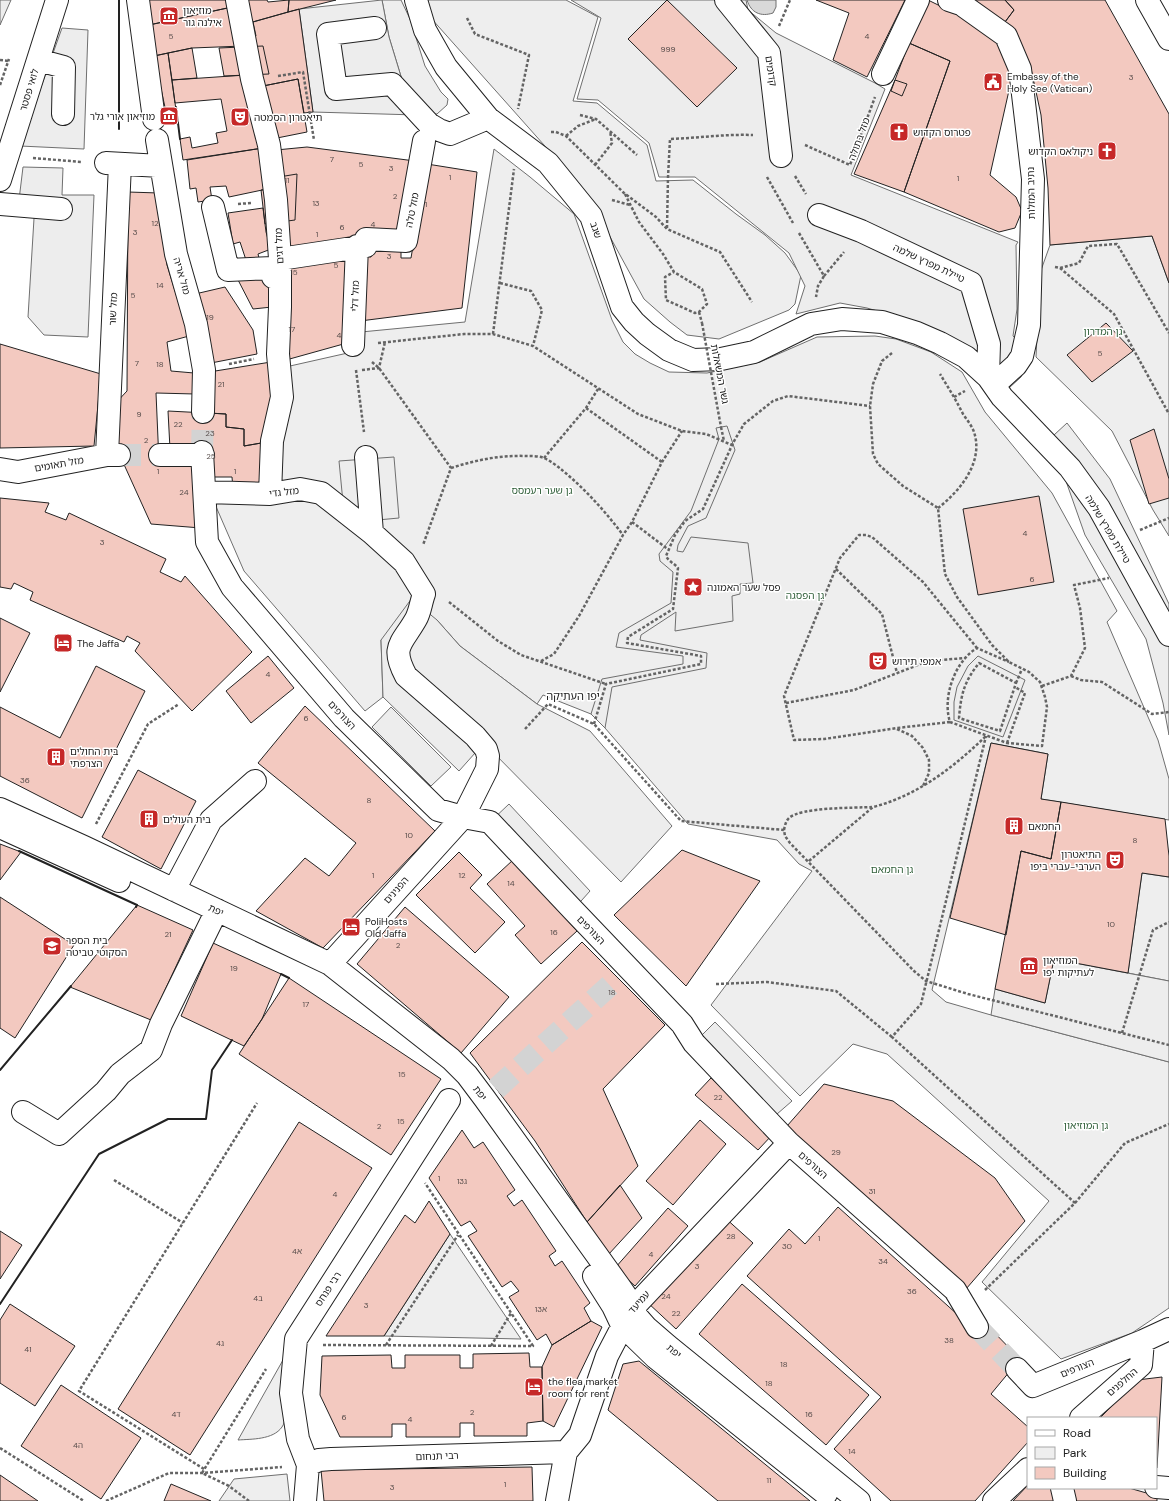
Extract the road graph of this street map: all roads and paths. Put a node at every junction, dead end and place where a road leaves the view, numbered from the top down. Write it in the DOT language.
graph roads {
  1 [pos="57,0"];
  2 [pos="138,0"];
  3 [pos="237,0"];
  4 [pos="416,0"];
  5 [pos="726,0"];
  6 [pos="790,0"];
  7 [pos="918,0"];
  8 [pos="949,0"];
  9 [pos="1147,0"];
  10 [pos="467,18"];
  11 [pos="779,27"];
  12 [pos="375,28"];
  13 [pos="1169,39"];
  14 [pos="0,60"];
  15 [pos="38,60"];
  16 [pos="9,61"];
  17 [pos="272,76"];
  18 [pos="880,83"];
  19 [pos="523,113"];
  20 [pos="63,114"];
  21 [pos="580,115"];
  22 [pos="488,118"];
  23 [pos="596,119"];
  24 [pos="549,131"];
  25 [pos="610,131"];
  26 [pos="779,133"];
  27 [pos="566,136"];
  28 [pos="314,140"];
  29 [pos="424,140"];
  30 [pos="3,150"];
  31 [pos="637,155"];
  32 [pos="781,156"];
  33 [pos="82,162"];
  34 [pos="514,165"];
  35 [pos="595,165"];
  36 [pos="161,166"];
  37 [pos="0,180"];
  38 [pos="624,193"];
  39 [pos="0,204"];
  40 [pos="213,207"];
  41 [pos="61,209"];
  42 [pos="819,215"];
  43 [pos="793,223"];
  44 [pos="667,228"];
  45 [pos="797,230"];
  46 [pos="861,231"];
  47 [pos="357,246"];
  48 [pos="1031,264"];
  49 [pos="276,268"];
  50 [pos="1060,268"];
  51 [pos="674,272"];
  52 [pos="824,276"];
  53 [pos="500,283"];
  54 [pos="752,302"];
  55 [pos="699,312"];
  56 [pos="811,324"];
  57 [pos="1169,333"];
  58 [pos="493,334"];
  59 [pos="385,342"];
  60 [pos="353,345"];
  61 [pos="533,346"];
  62 [pos="894,351"];
  63 [pos="278,354"];
  64 [pos="379,368"];
  65 [pos="204,370"];
  66 [pos="356,371"];
  67 [pos="939,371"];
  68 [pos="991,381"];
  69 [pos="598,389"];
  70 [pos="870,406"];
  71 [pos="586,408"];
  72 [pos="203,412"];
  73 [pos="1169,414"];
  74 [pos="682,430"];
  75 [pos="724,442"];
  76 [pos="732,445"];
  77 [pos="113,455"];
  78 [pos="160,455"];
  79 [pos="366,457"];
  80 [pos="544,458"];
  81 [pos="662,462"];
  82 [pos="451,468"];
  83 [pos="0,469"];
  84 [pos="206,492"];
  85 [pos="270,494"];
  86 [pos="938,508"];
  87 [pos="1169,518"];
  88 [pos="632,522"];
  89 [pos="1149,526"];
  90 [pos="372,533"];
  91 [pos="623,535"];
  92 [pos="423,547"];
  93 [pos="669,550"];
  94 [pos="836,569"];
  95 [pos="1134,573"];
  96 [pos="445,599"];
  97 [pos="1169,635"];
  98 [pos="977,648"];
  99 [pos="965,658"];
  100 [pos="540,662"];
  101 [pos="1009,662"];
  102 [pos="1022,669"];
  103 [pos="897,673"];
  104 [pos="1071,676"];
  105 [pos="1016,683"];
  106 [pos="606,684"];
  107 [pos="1042,686"];
  108 [pos="1015,687"];
  109 [pos="786,703"];
  110 [pos="179,704"];
  111 [pos="1169,712"];
  112 [pos="950,722"];
  113 [pos="594,724"];
  114 [pos="897,728"];
  115 [pos="525,729"];
  116 [pos="986,736"];
  117 [pos="1007,743"];
  118 [pos="255,781"];
  119 [pos="923,786"];
  120 [pos="873,807"];
  121 [pos="0,809"];
  122 [pos="463,817"];
  123 [pos="0,827"];
  124 [pos="784,830"];
  125 [pos="84,847"];
  126 [pos="809,861"];
  127 [pos="174,890"];
  128 [pos="213,917"];
  129 [pos="1169,922"];
  130 [pos="330,964"];
  131 [pos="926,980"];
  132 [pos="716,984"];
  133 [pos="1122,1033"];
  134 [pos="892,1036"];
  135 [pos="1169,1045"];
  136 [pos="449,1100"];
  137 [pos="257,1103"];
  138 [pos="23,1112"];
  139 [pos="1169,1124"];
  140 [pos="789,1143"];
  141 [pos="410,1159"];
  142 [pos="114,1180"];
  143 [pos="1075,1203"];
  144 [pos="183,1222"];
  145 [pos="458,1235"];
  146 [pos="993,1282"];
  147 [pos="511,1313"];
  148 [pos="626,1318"];
  149 [pos="977,1327"];
  150 [pos="1169,1329"];
  151 [pos="1143,1341"];
  152 [pos="295,1344"];
  153 [pos="386,1345"];
  154 [pos="491,1346"];
  155 [pos="267,1367"];
  156 [pos="1017,1368"];
  157 [pos="1083,1417"];
  158 [pos="0,1448"];
  159 [pos="566,1452"];
  160 [pos="308,1465"];
  161 [pos="204,1469"];
  162 [pos="1027,1470"];
  163 [pos="202,1473"];
  164 [pos="1157,1487"];
  165 [pos="1169,1488"];
  166 [pos="1062,1489"];
  167 [pos="84,1501"];
  168 [pos="106,1501"];
  169 [pos="249,1501"];
  170 [pos="305,1501"];
  171 [pos="558,1501"];
  172 [pos="835,1501"];
  173 [pos="859,1501"];
  174 [pos="994,1501"];
  175 [pos="1065,1501"];
  1 -- 15 [label="street, לואי פסטר"];
  2 -- 36 [label="street, מזל אריה"];
  3 -- 49 [label="street, מזל דגים"];
  4 -- 22 [label="street, שגב"];
  5 -- 26 [label="street, קדומים"];
  6 -- 11 [label="path"];
  7 -- 18 [label="street"];
  8 -- 48 [label="street, נתיב המזלות"];
  9 -- 13 [label="street"];
  10 -- 19 [label="path"];
  12 -- 22 [label="street"];
  14 -- 16 [label="path"];
  15 -- 20 [label="street"];
  15 -- 30 [label="street, לואי פסטר"];
  17 -- 28 [label="path"];
  18 -- 26 [label="path, מזל בתולה"];
  21 -- 23 [label="path"];
  22 -- 56 [label="street, שגב"];
  23 -- 25 [label="path"];
  23 -- 27 [label="path"];
  24 -- 27 [label="path"];
  25 -- 31 [label="path"];
  25 -- 35 [label="path"];
  26 -- 32 [label="street, קדומים"];
  27 -- 35 [label="path"];
  29 -- 47 [label="street, מזל טלה"];
  30 -- 33 [label="path"];
  30 -- 37 [label="street, לואי פסטר"];
  32 -- 42 [label="path"];
  32 -- 43 [label="path"];
  32 -- 44 [label="path"];
  34 -- 53 [label="path"];
  35 -- 38 [label="path"];
  36 -- 65 [label="street, מזל אריה"];
  36 -- 77 [label="street, מזל שור"];
  38 -- 44 [label="path"];
  38 -- 51 [label="path"];
  39 -- 41 [label="street"];
  40 -- 49 [label="street"];
  42 -- 46 [label="street, טיילת מפרץ שלמה"];
  44 -- 54 [label="path"];
  45 -- 52 [label="path"];
  46 -- 52 [label="path"];
  46 -- 68 [label="street, טיילת מפרץ שלמה"];
  47 -- 49 [label="street, מזל טלה"];
  47 -- 60 [label="street, מזל דלי"];
  48 -- 50 [label="path"];
  48 -- 68 [label="street, נתיב המזלות"];
  49 -- 63 [label="street, מזל דגים"];
  50 -- 57 [label="path"];
  50 -- 73 [label="path"];
  51 -- 55 [label="path"];
  51 -- 55 [label="path"];
  52 -- 56 [label="path"];
  53 -- 58 [label="path"];
  53 -- 61 [label="path"];
  55 -- 75 [label="path, גשר המשאלות, bridge"];
  56 -- 68 [label="street, טיילת מפרץ שלמה"];
  58 -- 59 [label="path"];
  58 -- 61 [label="path"];
  59 -- 60 [label="path"];
  59 -- 64 [label="path"];
  60 -- 64 [label="path"];
  60 -- 66 [label="path"];
  61 -- 69 [label="path"];
  62 -- 70 [label="path"];
  63 -- 65 [label="path"];
  63 -- 85 [label="street, מזל דגים"];
  64 -- 66 [label="path"];
  64 -- 82 [label="path"];
  65 -- 72 [label="street, מזל אריה"];
  66 -- 79 [label="path"];
  67 -- 86 [label="path"];
  68 -- 95 [label="street, טיילת מפרץ שלמה"];
  69 -- 71 [label="path"];
  69 -- 74 [label="path"];
  70 -- 76 [label="path"];
  70 -- 86 [label="path"];
  71 -- 80 [label="path"];
  71 -- 81 [label="path"];
  74 -- 75 [label="path"];
  74 -- 81 [label="path"];
  75 -- 76 [label="path"];
  76 -- 93 [label="path"];
  77 -- 83 [label="street, מזל תאומים"];
  78 -- 84 [label="street"];
  79 -- 90 [label="street"];
  80 -- 82 [label="path"];
  80 -- 91 [label="path"];
  81 -- 88 [label="path"];
  82 -- 92 [label="path"];
  84 -- 85 [label="street, מזל גדי"];
  84 -- 122 [label="street, הצורפים"];
  85 -- 90 [label="street, מזל גדי"];
  86 -- 101 [label="path"];
  87 -- 89 [label="path"];
  88 -- 91 [label="path"];
  88 -- 93 [label="path"];
  90 -- 122 [label="street, מזל גדי"];
  91 -- 100 [label="path"];
  93 -- 106 [label="path"];
  94 -- 98 [label="path"];
  94 -- 103 [label="path"];
  94 -- 109 [label="path"];
  95 -- 97 [label="street, טיילת מפרץ שלמה"];
  95 -- 104 [label="path"];
  96 -- 100 [label="path"];
  98 -- 99 [label="path"];
  98 -- 101 [label="path"];
  99 -- 103 [label="path"];
  99 -- 112 [label="path"];
  100 -- 106 [label="path"];
  101 -- 102 [label="path"];
  102 -- 105 [label="path"];
  102 -- 107 [label="path"];
  103 -- 109 [label="path"];
  104 -- 107 [label="path"];
  104 -- 111 [label="path"];
  105 -- 108 [label="path"];
  105 -- 108 [label="path"];
  106 -- 113 [label="path"];
  107 -- 117 [label="path"];
  108 -- 117 [label="path"];
  109 -- 114 [label="path"];
  110 -- 125 [label="path"];
  112 -- 114 [label="path"];
  112 -- 116 [label="path"];
  113 -- 115 [label="path"];
  113 -- 124 [label="path"];
  114 -- 119 [label="path"];
  116 -- 117 [label="path"];
  116 -- 119 [label="path"];
  116 -- 131 [label="path"];
  118 -- 127 [label="street"];
  119 -- 120 [label="path"];
  120 -- 124 [label="path"];
  120 -- 126 [label="path"];
  121 -- 125 [label="street, יפת"];
  122 -- 130 [label="street, הפנינים"];
  122 -- 140 [label="street, הצורפים"];
  123 -- 128 [label="street, יפת"];
  124 -- 126 [label="path"];
  125 -- 127 [label="street, יפת"];
  126 -- 131 [label="path"];
  127 -- 128 [label="street, יפת"];
  128 -- 130 [label="street, יפת"];
  128 -- 138 [label="street"];
  128 -- 148 [label="street, יפת"];
  129 -- 133 [label="path"];
  130 -- 148 [label="street, יפת"];
  131 -- 133 [label="path"];
  131 -- 134 [label="path"];
  132 -- 134 [label="path"];
  133 -- 135 [label="path"];
  134 -- 143 [label="path"];
  136 -- 141 [label="street, רבי פנחס"];
  137 -- 144 [label="path"];
  139 -- 143 [label="path"];
  140 -- 148 [label="street, עמיעד"];
  140 -- 149 [label="street, הצורפים"];
  141 -- 145 [label="path"];
  141 -- 152 [label="street, רבי פנחס"];
  142 -- 144 [label="path"];
  143 -- 146 [label="path"];
  144 -- 161 [label="path"];
  145 -- 147 [label="path"];
  145 -- 153 [label="path"];
  147 -- 154 [label="path"];
  147 -- 154 [label="path"];
  148 -- 159 [label="street, עמיעד"];
  148 -- 172 [label="street, יפת"];
  148 -- 173 [label="street, יפת"];
  150 -- 151 [label="street"];
  151 -- 156 [label="street, הצורפים"];
  151 -- 157 [label="street, החלפנים"];
  152 -- 153 [label="path"];
  152 -- 160 [label="street, רבי פנחס"];
  153 -- 154 [label="path"];
  155 -- 161 [label="path"];
  158 -- 167 [label="path"];
  159 -- 160 [label="street, רבי תנחום"];
  159 -- 171 [label="street"];
  160 -- 163 [label="path"];
  160 -- 170 [label="street, רבי פנחס"];
  161 -- 163 [label="path"];
  162 -- 174 [label="street"];
  163 -- 168 [label="path"];
  163 -- 169 [label="path"];
  164 -- 165 [label="street"];
  166 -- 175 [label="street"];
}
